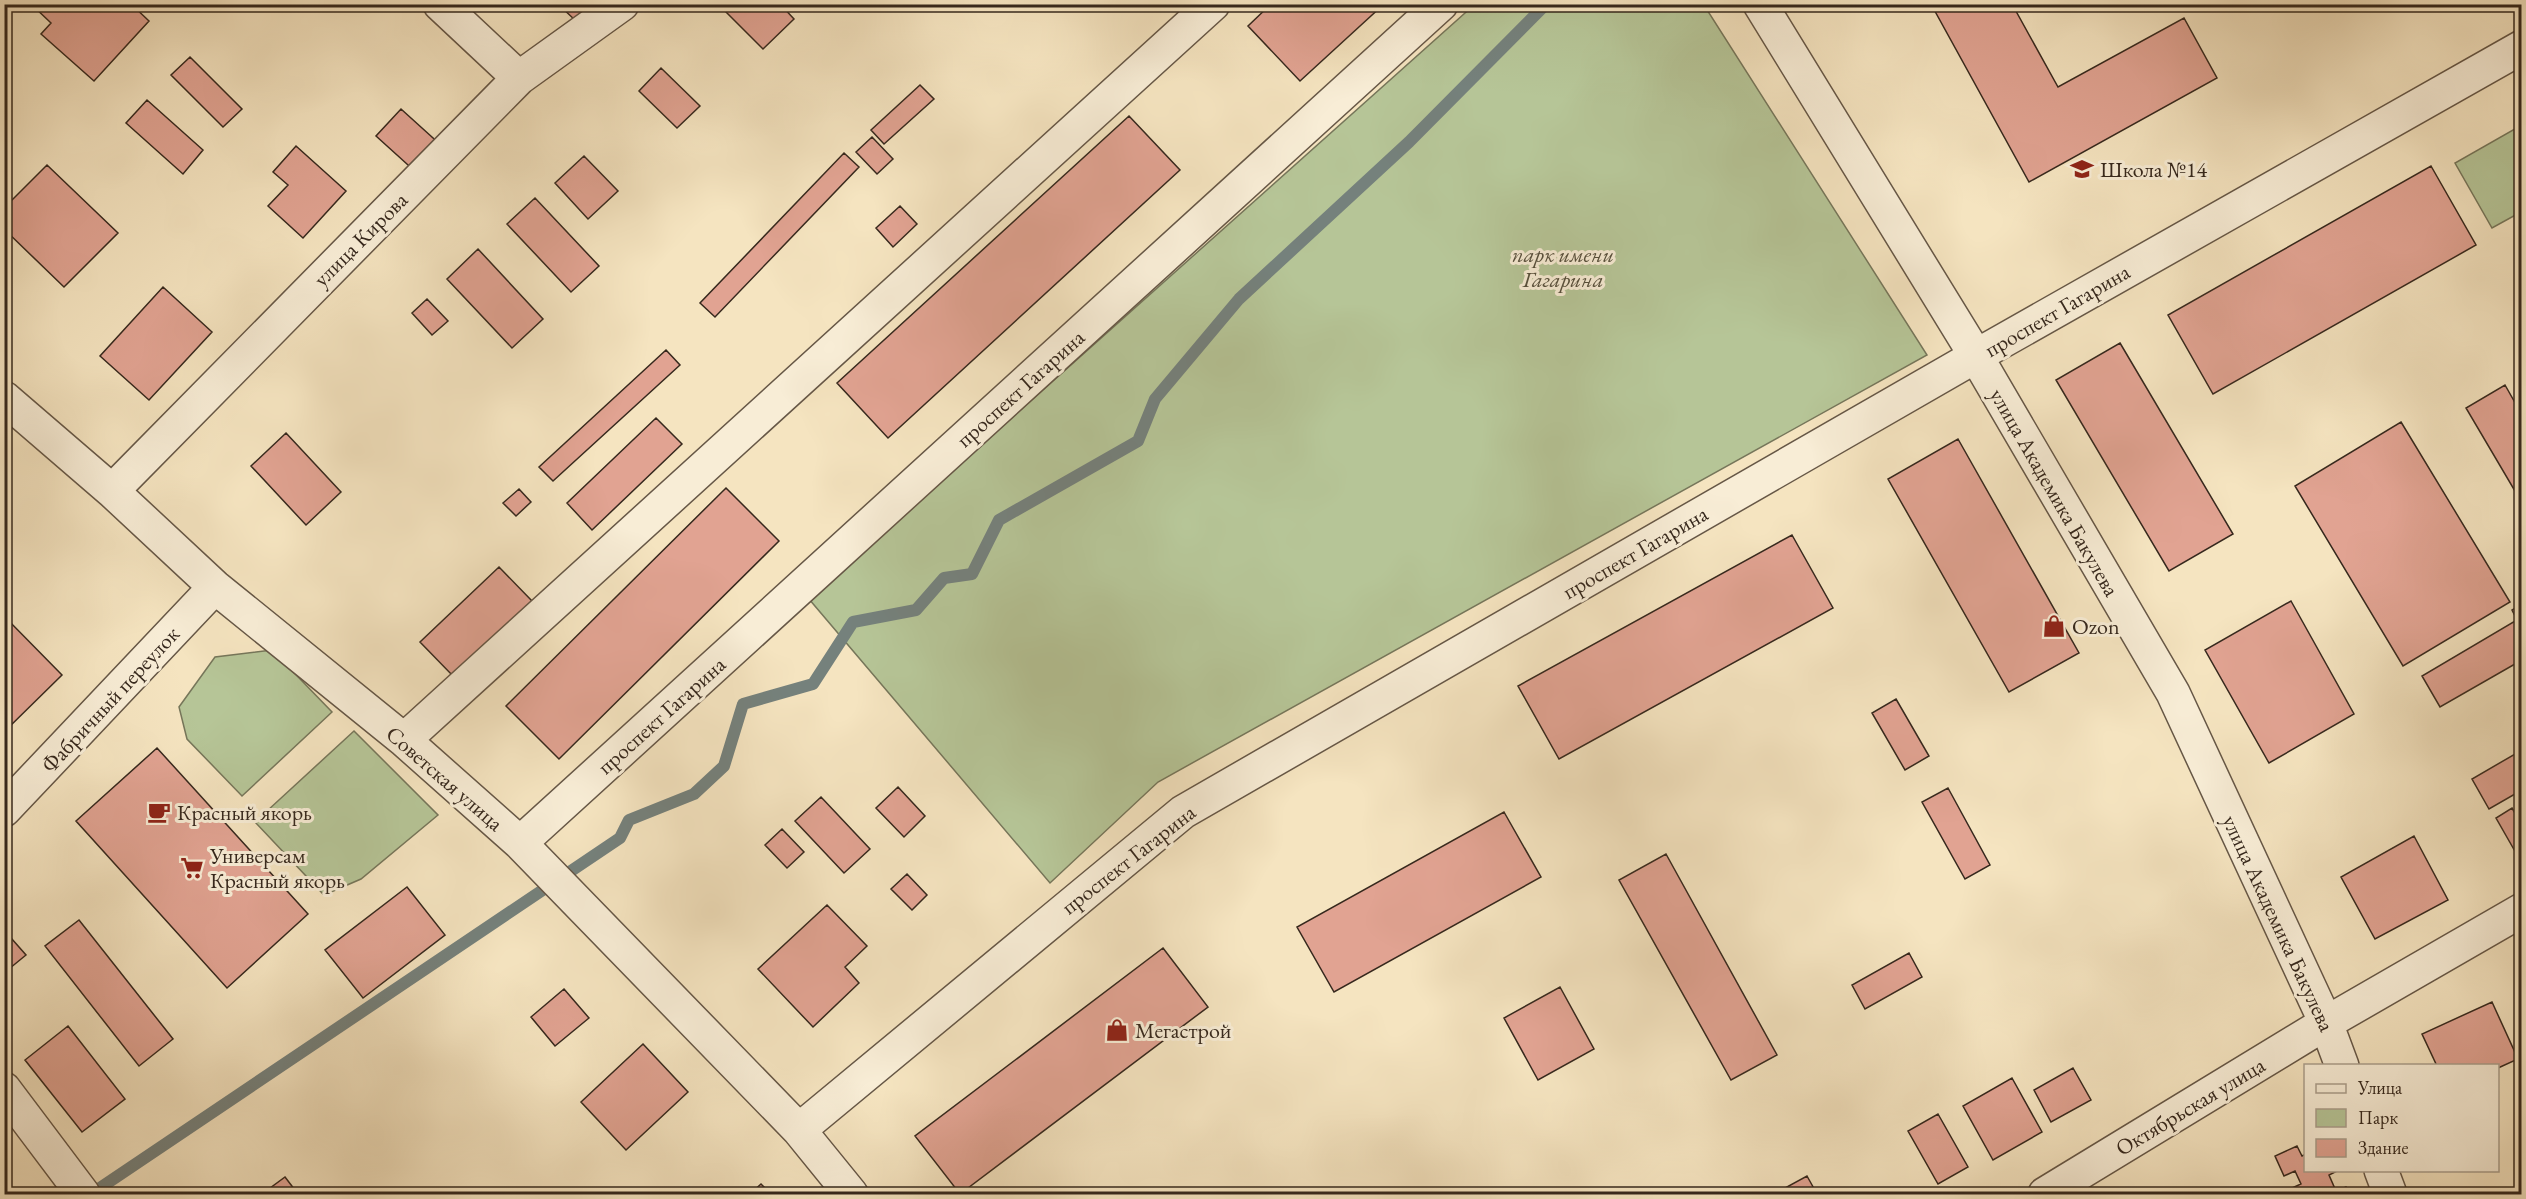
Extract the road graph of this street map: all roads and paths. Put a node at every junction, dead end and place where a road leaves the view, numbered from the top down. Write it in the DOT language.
graph roads {
  1 [pos="440,4"];
  2 [pos="622,4"];
  3 [pos="1213,4"];
  4 [pos="1441,4"];
  5 [pos="1760,4"];
  6 [pos="2522,47"];
  7 [pos="519,78"];
  8 [pos="1976,356"];
  9 [pos="4,398"];
  10 [pos="112,491"];
  11 [pos="215,587"];
  12 [pos="404,740"];
  13 [pos="4,810"];
  14 [pos="529,852"];
  15 [pos="2522,910"];
  16 [pos="2326,1023"];
  17 [pos="2342,1064"];
  18 [pos="4,1089"];
  19 [pos="799,1130"];
  20 [pos="2382,1172"];
  21 [pos="77,1187"];
  22 [pos="851,1194"];
  23 [pos="2046,1194"];
  24 [pos="2390,1194"];
  1 -- 7 [label="street"];
  2 -- 7 [label="street, улица Кирова"];
  3 -- 12 [label="street"];
  4 -- 14 [label="street, проспект Гагарина"];
  5 -- 8 [label="street, улица Академика Бакулева"];
  6 -- 8 [label="street, проспект Гагарина"];
  7 -- 10 [label="street, улица Кирова"];
  8 -- 16 [label="street, улица Академика Бакулева"];
  8 -- 19 [label="street, проспект Гагарина"];
  9 -- 10 [label="street, Советская улица"];
  10 -- 11 [label="street, Советская улица"];
  11 -- 12 [label="street, Советская улица"];
  11 -- 13 [label="street, Фабричный переулок"];
  12 -- 14 [label="street, Советская улица"];
  14 -- 19 [label="street, Советская улица"];
  15 -- 16 [label="street, Октябрьская улица"];
  16 -- 17 [label="street, улица Академика Бакулева"];
  16 -- 23 [label="street, Октябрьская улица"];
  18 -- 21 [label="street"];
  19 -- 22 [label="street, Советская улица"];
  20 -- 24 [label="street"];
}
